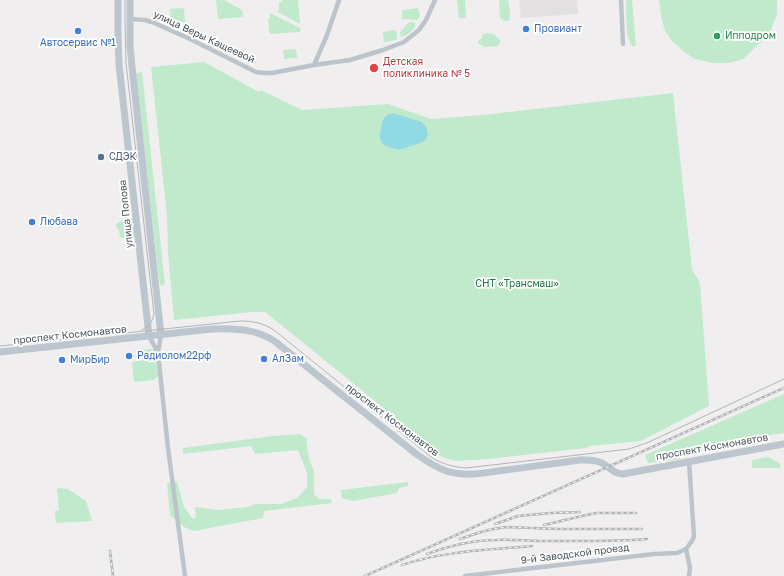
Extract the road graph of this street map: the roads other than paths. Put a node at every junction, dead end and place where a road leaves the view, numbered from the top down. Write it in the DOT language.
graph roads {
  1 [pos="118,0"];
  2 [pos="130,0"];
  3 [pos="339,0"];
  4 [pos="435,0"];
  5 [pos="621,0"];
  6 [pos="130,19"];
  7 [pos="623,44"];
  8 [pos="314,65"];
  9 [pos="147,211"];
  10 [pos="136,212"];
  11 [pos="161,335"];
  12 [pos="149,336"];
  13 [pos="0,352"];
  14 [pos="158,353"];
  15 [pos="784,444"];
  16 [pos="689,461"];
  17 [pos="686,549"];
  18 [pos="185,576"];
  19 [pos="465,576"];
  20 [pos="689,576"];
  1 -- 10 [label="main road, улица Попова"];
  2 -- 6 [label="main road, улица Попова"];
  3 -- 8 [label="street"];
  4 -- 8 [label="street, улица Веры Кащеевой"];
  5 -- 7 [label="street"];
  6 -- 8 [label="street, улица Веры Кащеевой"];
  6 -- 9 [label="main road, улица Попова"];
  9 -- 10 [label="main road"];
  9 -- 11 [label="main road, улица Попова"];
  10 -- 12 [label="main road, улица Попова"];
  11 -- 12 [label="main road, проспект Космонавтов"];
  11 -- 14 [label="street, улица Попова"];
  11 -- 16 [label="main road, проспект Космонавтов"];
  12 -- 13 [label="main road, проспект Космонавтов"];
  12 -- 14 [label="street, улица Попова"];
  14 -- 18 [label="street, улица Попова"];
  15 -- 16 [label="main road, проспект Космонавтов"];
  16 -- 17 [label="street"];
  17 -- 19 [label="street, 9-й Заводской проезд"];
  17 -- 20 [label="street"];
}
